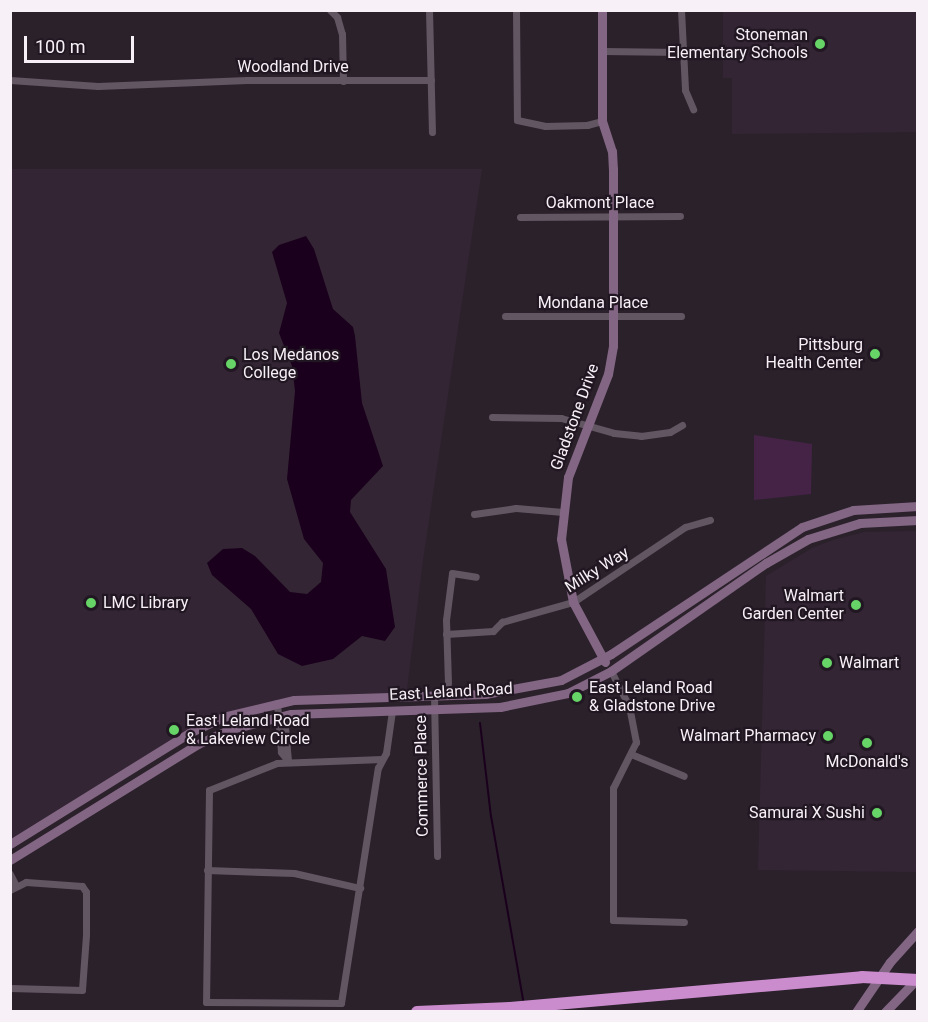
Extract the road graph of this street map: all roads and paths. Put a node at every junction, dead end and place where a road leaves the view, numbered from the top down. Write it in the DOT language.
graph roads {
  1 [pos="330,10"];
  2 [pos="429,10"];
  3 [pos="516,10"];
  4 [pos="602,10"];
  5 [pos="681,10"];
  6 [pos="603,51"];
  7 [pos="681,52"];
  8 [pos="10,80"];
  9 [pos="431,80"];
  10 [pos="343,81"];
  11 [pos="693,109"];
  12 [pos="602,121"];
  13 [pos="432,132"];
  14 [pos="680,216"];
  15 [pos="520,217"];
  16 [pos="613,217"];
  17 [pos="505,316"];
  18 [pos="681,316"];
  19 [pos="612,318"];
  20 [pos="492,417"];
  21 [pos="682,425"];
  22 [pos="588,426"];
  23 [pos="918,506"];
  24 [pos="563,512"];
  25 [pos="474,514"];
  26 [pos="710,520"];
  27 [pos="918,520"];
  28 [pos="476,577"];
  29 [pos="573,602"];
  30 [pos="446,634"];
  31 [pos="603,659"];
  32 [pos="611,672"];
  33 [pos="448,683"];
  34 [pos="434,696"];
  35 [pos="277,703"];
  36 [pos="392,711"];
  37 [pos="434,711"];
  38 [pos="279,716"];
  39 [pos="631,754"];
  40 [pos="382,759"];
  41 [pos="288,761"];
  42 [pos="684,776"];
  43 [pos="10,844"];
  44 [pos="437,856"];
  45 [pos="10,861"];
  46 [pos="207,870"];
  47 [pos="10,874"];
  48 [pos="13,888"];
  49 [pos="360,888"];
  50 [pos="684,922"];
  51 [pos="918,931"];
  52 [pos="879,979"];
  53 [pos="917,979"];
  54 [pos="10,988"];
  55 [pos="888,1009"];
  56 [pos="417,1011"];
  57 [pos="856,1011"];
  1 -- 10 [label="street"];
  2 -- 9 [label="street"];
  3 -- 12 [label="street"];
  4 -- 6 [label="main road, Gladstone Drive"];
  5 -- 7 [label="street"];
  6 -- 7 [label="street"];
  6 -- 12 [label="main road, Gladstone Drive"];
  7 -- 11 [label="street"];
  8 -- 10 [label="street, Woodland Drive"];
  9 -- 10 [label="street, Woodland Drive"];
  9 -- 13 [label="street"];
  12 -- 16 [label="main road, Gladstone Drive"];
  14 -- 16 [label="street, Oakmont Place"];
  15 -- 16 [label="street, Oakmont Place"];
  16 -- 19 [label="main road, Gladstone Drive"];
  17 -- 19 [label="street, Mondana Place"];
  18 -- 19 [label="street, Mondana Place"];
  19 -- 22 [label="main road, Gladstone Drive"];
  20 -- 22 [label="street"];
  21 -- 22 [label="street"];
  22 -- 24 [label="main road, Gladstone Drive"];
  23 -- 31 [label="main road, East Leland Road"];
  24 -- 25 [label="street"];
  24 -- 29 [label="main road, Gladstone Drive"];
  26 -- 29 [label="street, Milky Way"];
  27 -- 32 [label="main road, East Leland Road"];
  28 -- 30 [label="street"];
  29 -- 30 [label="street, Milky Way"];
  29 -- 31 [label="main road, Gladstone Drive"];
  30 -- 33 [label="street"];
  31 -- 32 [label="main road, Gladstone Drive"];
  31 -- 34 [label="main road, East Leland Road"];
  32 -- 37 [label="main road, East Leland Road"];
  32 -- 39 [label="street, Gladstone Drive"];
  34 -- 35 [label="main road, East Leland Road"];
  34 -- 37 [label="street, Commerce Place"];
  35 -- 38 [label="street"];
  35 -- 43 [label="main road, East Leland Road"];
  36 -- 37 [label="main road, East Leland Road"];
  36 -- 38 [label="main road, East Leland Road"];
  36 -- 40 [label="street"];
  37 -- 44 [label="street, Commerce Place"];
  38 -- 41 [label="street"];
  38 -- 45 [label="main road, East Leland Road"];
  39 -- 42 [label="street"];
  39 -- 50 [label="street, Gladstone Drive"];
  40 -- 41 [label="street"];
  40 -- 49 [label="street"];
  41 -- 46 [label="street"];
  46 -- 49 [label="street"];
  46 -- 49 [label="street"];
  47 -- 48 [label="street"];
  48 -- 54 [label="street"];
  51 -- 52 [label="main road"];
  52 -- 53 [label="highway"];
  52 -- 56 [label="highway"];
  52 -- 57 [label="main road"];
  53 -- 55 [label="main road"];
}
